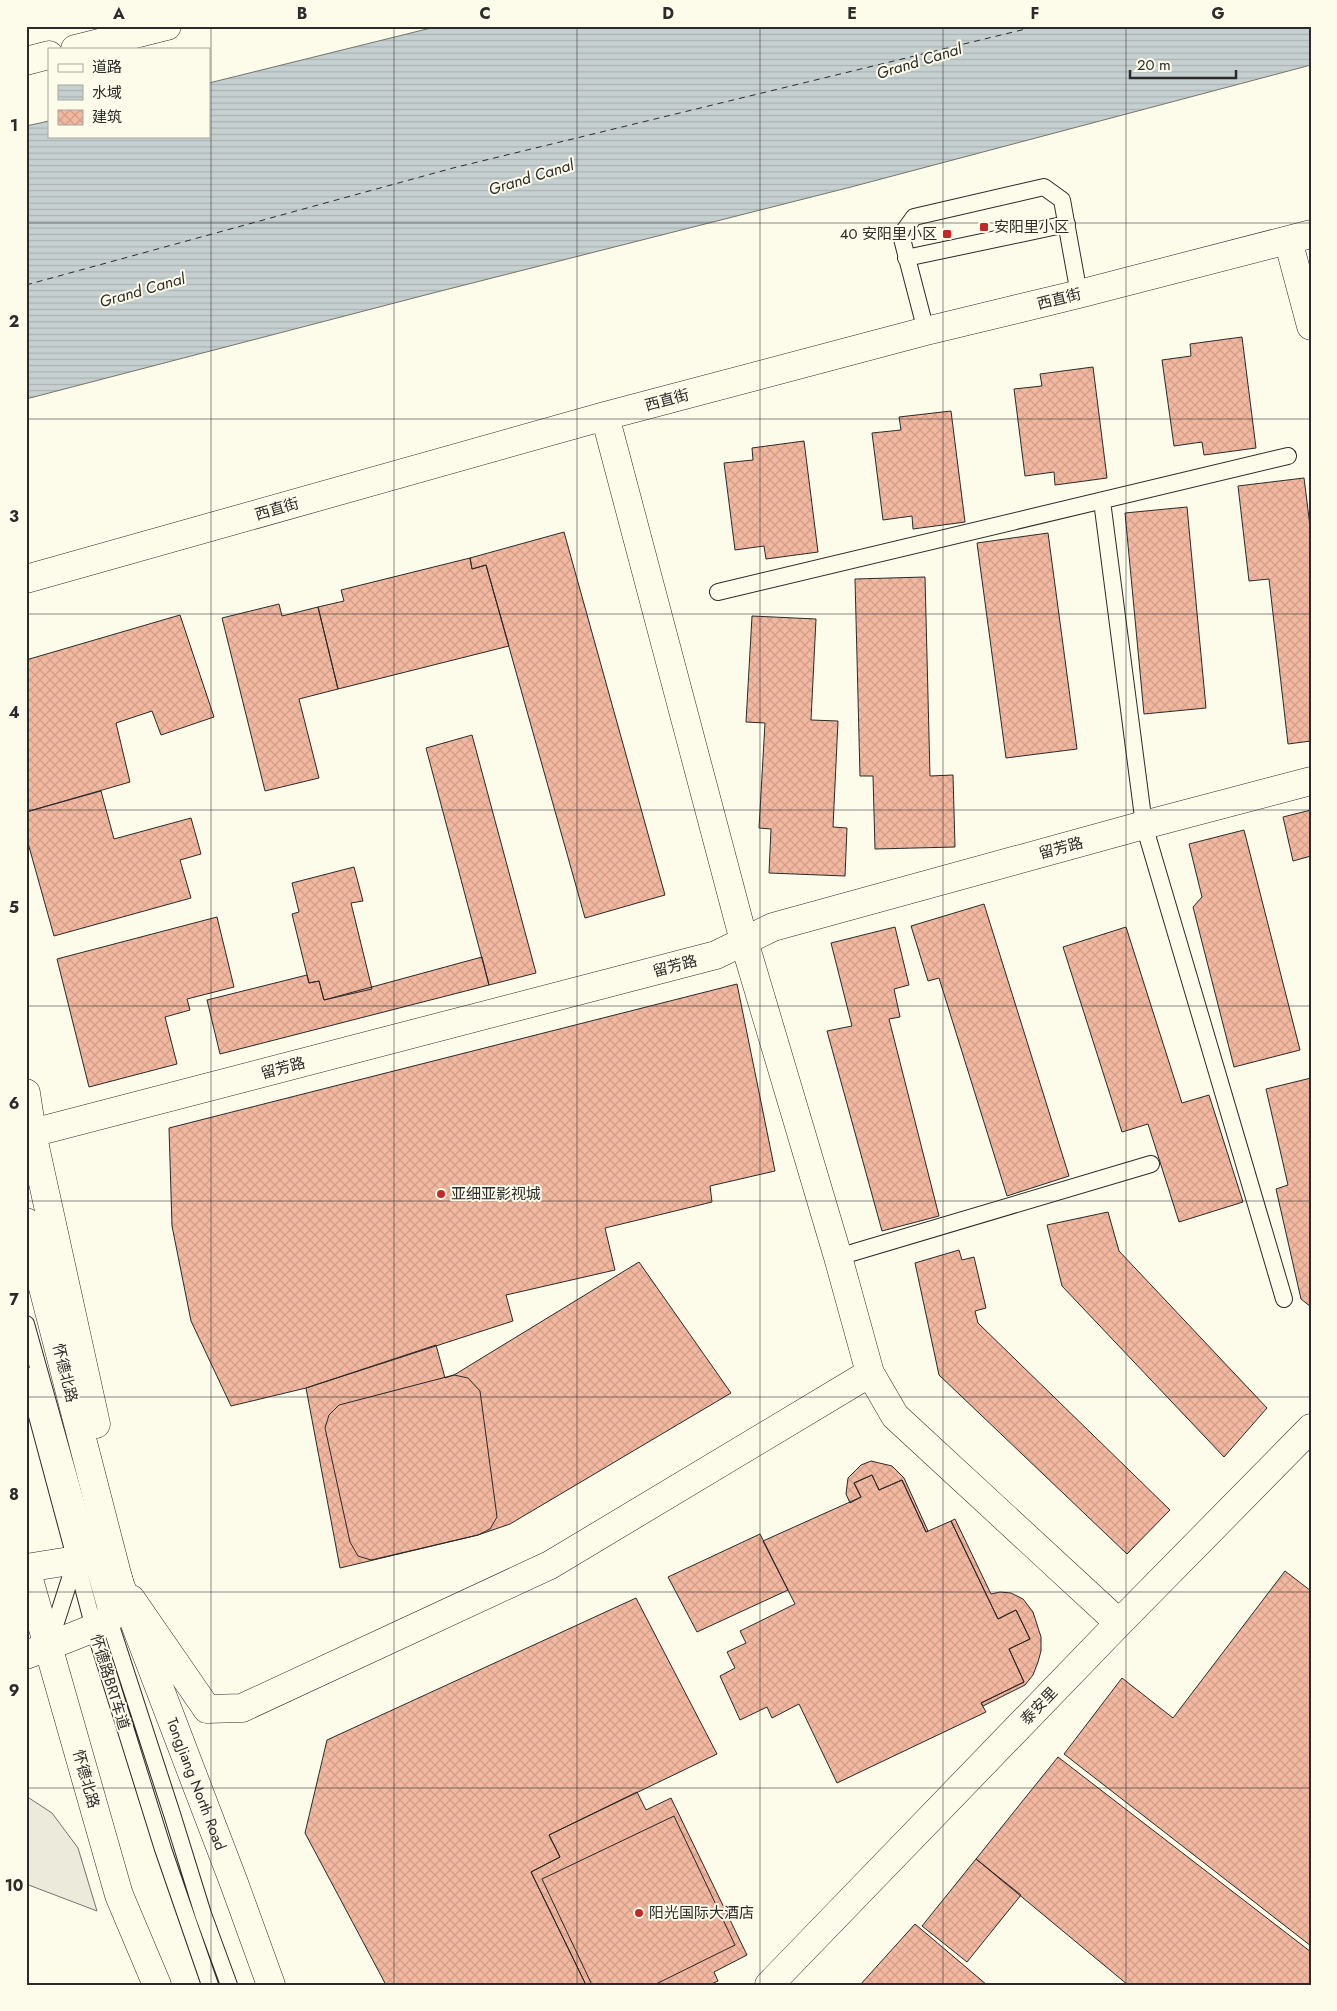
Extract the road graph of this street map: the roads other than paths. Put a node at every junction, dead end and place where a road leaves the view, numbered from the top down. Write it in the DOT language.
graph roads {
  1 [pos="167,26"];
  2 [pos="78,48"];
  3 [pos="48,55"];
  4 [pos="26,60"];
  5 [pos="1067,224"];
  6 [pos="1299,237"];
  7 [pos="906,258"];
  8 [pos="1079,294"];
  9 [pos="1311,326"];
  10 [pos="926,331"];
  11 [pos="605,416"];
  12 [pos="1288,456"];
  13 [pos="1102,501"];
  14 [pos="26,579"];
  15 [pos="718,592"];
  16 [pos="1311,781"];
  17 [pos="1144,825"];
  18 [pos="744,941"];
  19 [pos="26,1093"];
  20 [pos="32,1133"];
  21 [pos="1151,1164"];
  22 [pos="26,1222"];
  23 [pos="838,1257"];
  24 [pos="1284,1299"];
  25 [pos="26,1324"];
  26 [pos="870,1374"];
  27 [pos="26,1376"];
  28 [pos="1311,1428"];
  29 [pos="84,1560"];
  30 [pos="26,1569"];
  31 [pos="119,1582"];
  32 [pos="1119,1623"];
  33 [pos="101,1624"];
  34 [pos="37,1651"];
  35 [pos="156,1985"];
  36 [pos="210,1985"];
  37 [pos="229,1985"];
  38 [pos="271,1985"];
  39 [pos="770,1985"];
  1 -- 2 [label="street"];
  3 -- 4 [label="street"];
  5 -- 7 [label="lane"];
  5 -- 7 [label="lane"];
  5 -- 8 [label="lane"];
  6 -- 8 [label="street, 西直街"];
  6 -- 9 [label="street"];
  7 -- 10 [label="lane"];
  8 -- 10 [label="street, 西直街"];
  10 -- 11 [label="street, 西直街"];
  11 -- 14 [label="street, 西直街"];
  11 -- 18 [label="street"];
  12 -- 13 [label="lane"];
  13 -- 15 [label="lane"];
  13 -- 17 [label="lane"];
  16 -- 17 [label="street, 留芳路"];
  17 -- 18 [label="street, 留芳路"];
  17 -- 24 [label="lane"];
  18 -- 20 [label="street, 留芳路"];
  18 -- 23 [label="street"];
  19 -- 20 [label="street"];
  20 -- 31 [label="street"];
  21 -- 23 [label="lane"];
  22 -- 31 [label="street, 怀德北路"];
  23 -- 26 [label="street"];
  25 -- 29 [label="lane"];
  26 -- 31 [label="street"];
  26 -- 32 [label="street"];
  27 -- 29 [label="lane"];
  28 -- 32 [label="street, 泰安里"];
  29 -- 30 [label="street"];
  29 -- 31 [label="street"];
  29 -- 33 [label="lane"];
  29 -- 34 [label="lane"];
  30 -- 34 [label="street, 怀德北路"];
  31 -- 33 [label="street"];
  31 -- 38 [label="street, TongJiang North Road"];
  32 -- 39 [label="street, 泰安里"];
  33 -- 34 [label="street"];
  33 -- 36 [label="lane, 怀德路BRT车道"];
  33 -- 37 [label="lane, 怀德路BRT车道"];
  34 -- 35 [label="street, 怀德北路"];
}
